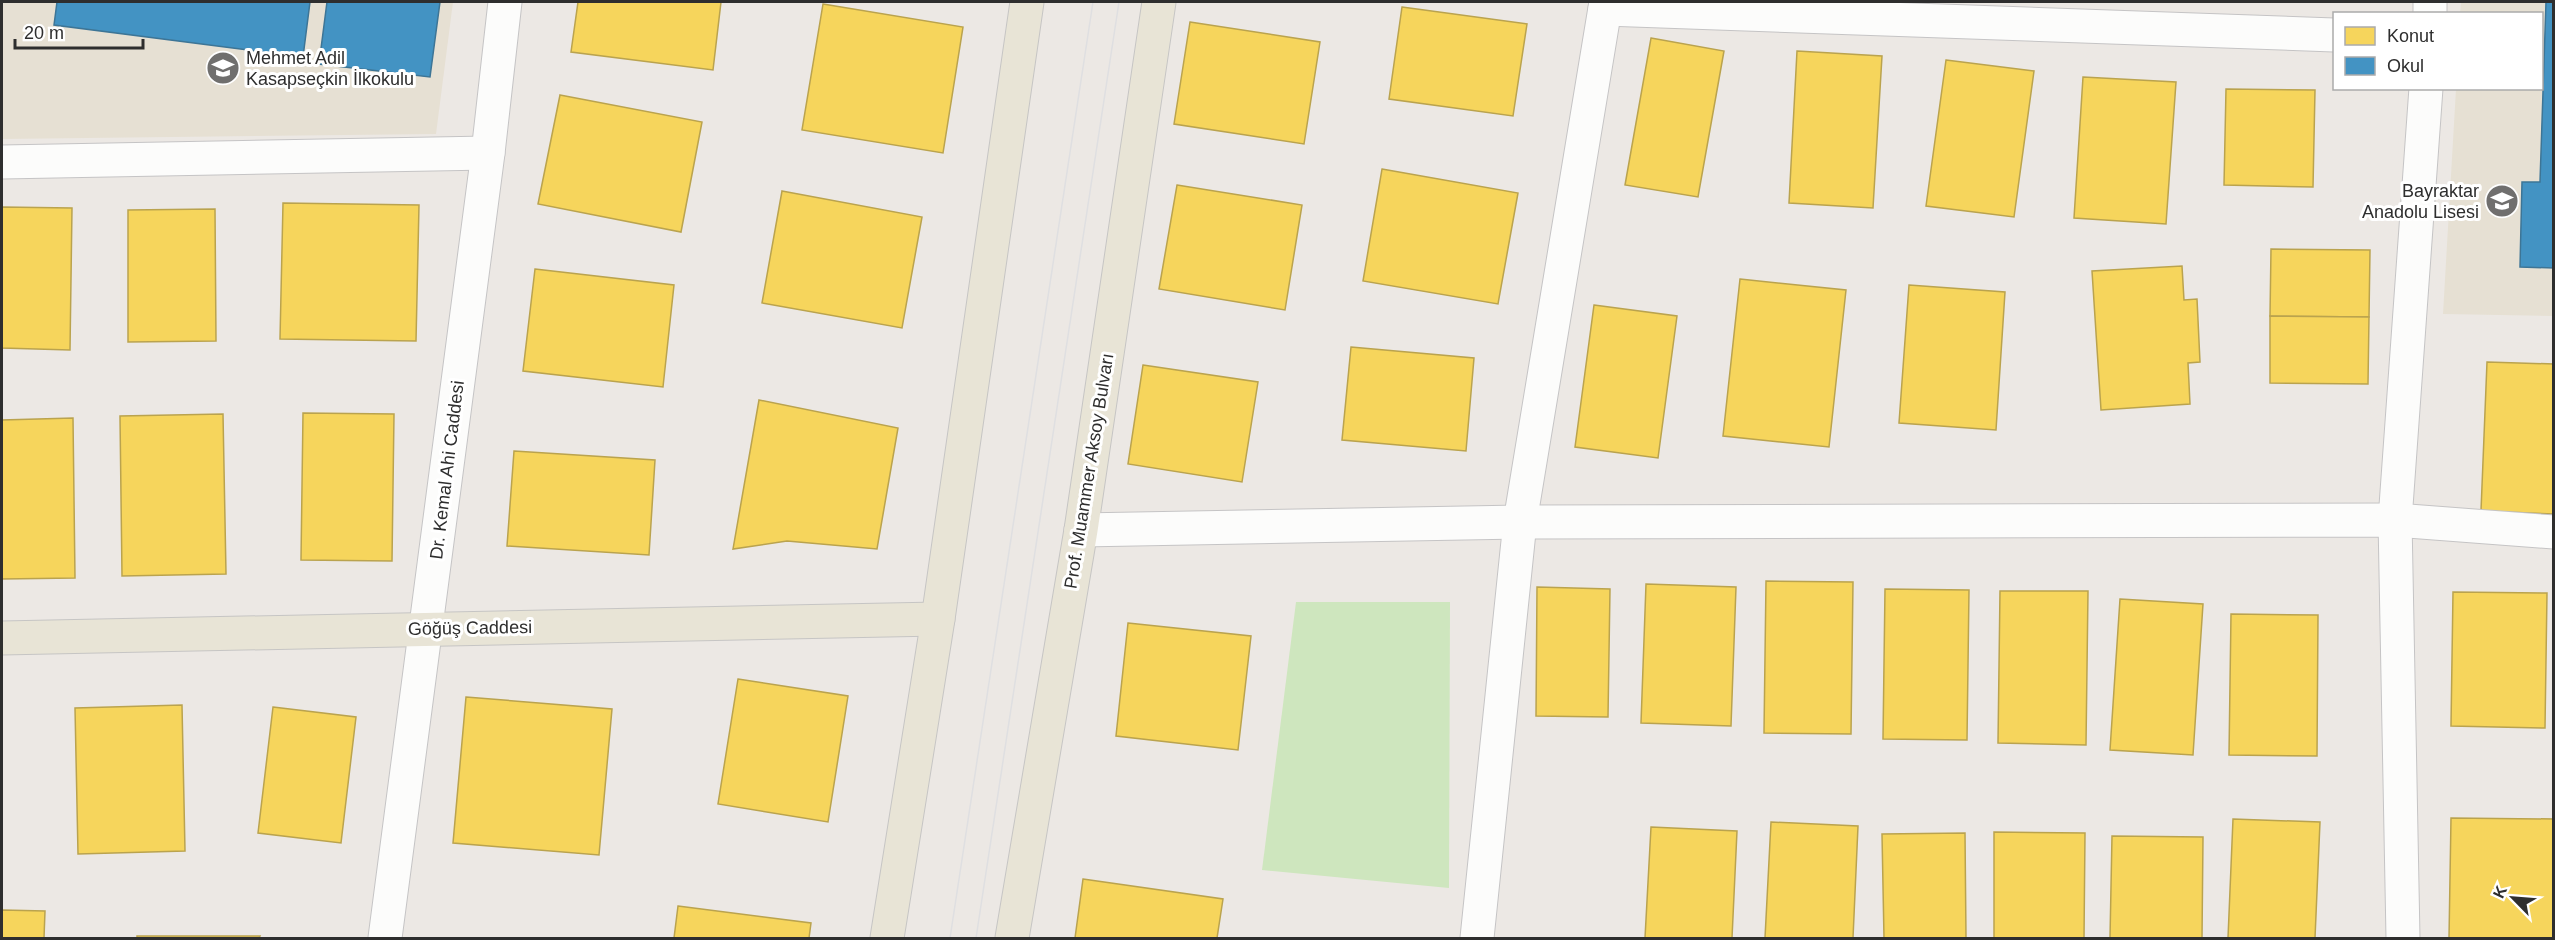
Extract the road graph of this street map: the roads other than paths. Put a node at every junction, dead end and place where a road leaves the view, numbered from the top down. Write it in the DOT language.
graph roads {
  1 [pos="505,2"];
  2 [pos="1027,2"];
  3 [pos="1159,2"];
  4 [pos="1605,5"];
  5 [pos="2333,35"];
  6 [pos="2426,90"];
  7 [pos="488,153"];
  8 [pos="2,162"];
  9 [pos="2395,520"];
  10 [pos="1520,522"];
  11 [pos="1081,530"];
  12 [pos="2553,532"];
  13 [pos="938,619"];
  14 [pos="426,629"];
  15 [pos="2,638"];
  16 [pos="385,939"];
  17 [pos="887,939"];
  18 [pos="1012,939"];
  19 [pos="1477,939"];
  20 [pos="2403,939"];
  1 -- 7 [label="street, Dr. Kemal Ahi Caddesi"];
  2 -- 13 [label="main road"];
  3 -- 11 [label="main road, Prof. Muammer Aksoy Bulvarı"];
  4 -- 5 [label="street"];
  4 -- 10 [label="street"];
  6 -- 9 [label="street"];
  7 -- 8 [label="street"];
  7 -- 14 [label="street, Dr. Kemal Ahi Caddesi"];
  9 -- 10 [label="street"];
  9 -- 12 [label="street"];
  9 -- 20 [label="street"];
  10 -- 11 [label="street"];
  10 -- 19 [label="street"];
  11 -- 18 [label="main road, Prof. Muammer Aksoy Bulvarı"];
  13 -- 14 [label="main road, Göğüş Caddesi"];
  13 -- 17 [label="main road"];
  14 -- 15 [label="main road, Göğüş Caddesi"];
  14 -- 16 [label="street, Dr. Kemal Ahi Caddesi"];
}
